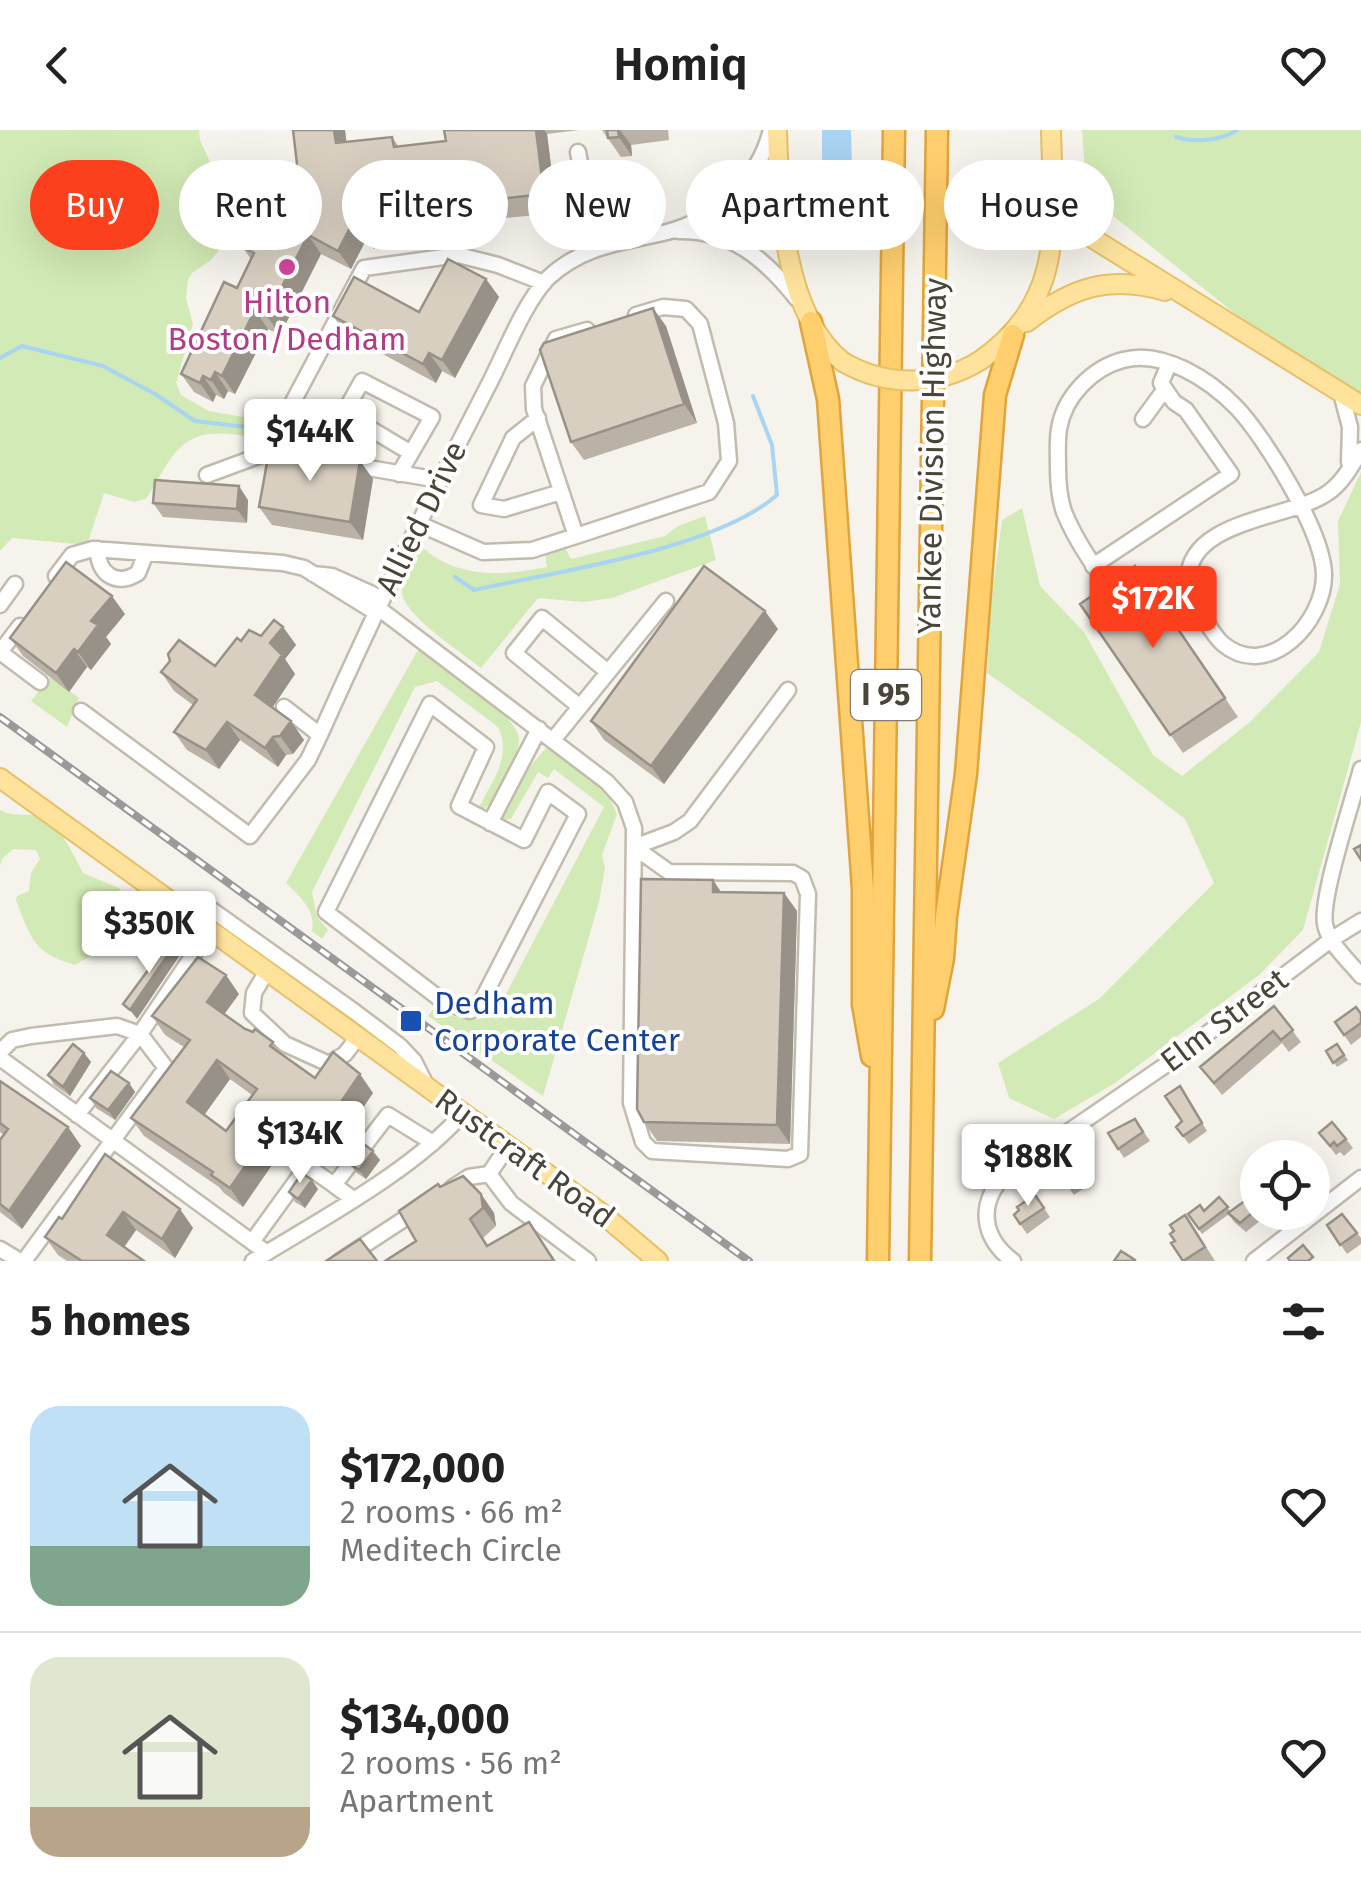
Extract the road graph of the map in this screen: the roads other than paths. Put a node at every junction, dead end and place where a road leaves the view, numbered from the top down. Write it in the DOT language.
graph roads {
  1 [pos="774,130"];
  2 [pos="894,130"];
  3 [pos="937,130"];
  4 [pos="1051,130"];
  5 [pos="578,152"];
  6 [pos="580,160"];
  7 [pos="1052,160"];
  8 [pos="667,232"];
  9 [pos="589,250"];
  10 [pos="1047,250"];
  11 [pos="1111,250"];
  12 [pos="544,283"];
  13 [pos="1196,304"];
  14 [pos="808,315"];
  15 [pos="627,318"];
  16 [pos="610,323"];
  17 [pos="1016,331"];
  18 [pos="1170,364"];
  19 [pos="1165,388"];
  20 [pos="1342,393"];
  21 [pos="1361,405"];
  22 [pos="286,415"];
  23 [pos="538,418"];
  24 [pos="1144,419"];
  25 [pos="1361,450"];
  26 [pos="411,453"];
  27 [pos="308,458"];
  28 [pos="326,461"];
  29 [pos="1346,472"];
  30 [pos="399,474"];
  31 [pos="208,475"];
  32 [pos="439,480"];
  33 [pos="561,492"];
  34 [pos="1299,507"];
  35 [pos="416,523"];
  36 [pos="576,536"];
  37 [pos="98,549"];
  38 [pos="146,552"];
  39 [pos="1094,566"];
  40 [pos="51,583"];
  41 [pos="16,584"];
  42 [pos="666,601"];
  43 [pos="1120,601"];
  44 [pos="0,605"];
  45 [pos="378,606"];
  46 [pos="31,610"];
  47 [pos="608,672"];
  48 [pos="40,682"];
  49 [pos="788,690"];
  50 [pos="284,707"];
  51 [pos="580,707"];
  52 [pos="80,711"];
  53 [pos="539,729"];
  54 [pos="320,735"];
  55 [pos="553,740"];
  56 [pos="1361,769"];
  57 [pos="0,778"];
  58 [pos="490,823"];
  59 [pos="634,848"];
  60 [pos="171,902"];
  61 [pos="1361,921"];
  62 [pos="210,930"];
  63 [pos="1332,939"];
  64 [pos="267,972"];
  65 [pos="1361,976"];
  66 [pos="140,1034"];
  67 [pos="358,1037"];
  68 [pos="0,1055"];
  69 [pos="923,1055"];
  70 [pos="428,1088"];
  71 [pos="880,1104"];
  72 [pos="463,1113"];
  73 [pos="77,1115"];
  74 [pos="112,1141"];
  75 [pos="433,1143"];
  76 [pos="508,1146"];
  77 [pos="489,1174"];
  78 [pos="1361,1178"];
  79 [pos="334,1184"];
  80 [pos="353,1199"];
  81 [pos="252,1242"];
  82 [pos="0,1249"];
  83 [pos="260,1257"];
  84 [pos="22,1261"];
  85 [pos="340,1261"];
  86 [pos="588,1261"];
  87 [pos="658,1261"];
  88 [pos="878,1261"];
  89 [pos="920,1261"];
  90 [pos="1014,1261"];
  91 [pos="1254,1261"];
  1 -- 8 [label="street, Allied Drive"];
  1 -- 14 [label="main road"];
  2 -- 71 [label="highway, Yankee Division Highway / I 95"];
  3 -- 69 [label="highway, Yankee Division Highway / I 95"];
  4 -- 7 [label="main road"];
  5 -- 6 [label="street"];
  8 -- 14 [label="street, Allied Drive"];
  9 -- 12 [label="street, Allied Drive"];
  10 -- 17 [label="main road"];
  11 -- 13 [label="main road"];
  12 -- 22 [label="street"];
  12 -- 32 [label="street, Allied Drive"];
  13 -- 17 [label="main road"];
  13 -- 20 [label="main road"];
  14 -- 17 [label="main road, bridge"];
  14 -- 71 [label="highway"];
  15 -- 36 [label="street"];
  16 -- 23 [label="street"];
  17 -- 69 [label="highway"];
  18 -- 19 [label="street"];
  18 -- 34 [label="street"];
  18 -- 39 [label="street"];
  19 -- 24 [label="street"];
  19 -- 39 [label="street"];
  20 -- 21 [label="main road"];
  20 -- 29 [label="street"];
  23 -- 33 [label="street"];
  23 -- 33 [label="street"];
  25 -- 29 [label="street"];
  26 -- 26 [label="street"];
  26 -- 30 [label="street"];
  27 -- 31 [label="street"];
  28 -- 30 [label="street"];
  29 -- 34 [label="street"];
  30 -- 32 [label="street"];
  32 -- 35 [label="street, Allied Drive"];
  33 -- 36 [label="street"];
  34 -- 34 [label="street"];
  35 -- 36 [label="street"];
  35 -- 45 [label="street, Allied Drive"];
  37 -- 38 [label="street"];
  37 -- 38 [label="street"];
  37 -- 40 [label="street"];
  38 -- 45 [label="street"];
  39 -- 43 [label="street"];
  41 -- 44 [label="street"];
  42 -- 47 [label="street"];
  45 -- 53 [label="street, Allied Drive"];
  45 -- 54 [label="street"];
  46 -- 48 [label="street"];
  47 -- 51 [label="street"];
  47 -- 51 [label="street"];
  49 -- 59 [label="street"];
  50 -- 54 [label="street"];
  51 -- 55 [label="street"];
  52 -- 54 [label="street"];
  53 -- 55 [label="street, Allied Drive"];
  53 -- 58 [label="street"];
  55 -- 59 [label="street, Allied Drive"];
  56 -- 63 [label="street"];
  57 -- 60 [label="main road, Rustcraft Road"];
  58 -- 58 [label="street"];
  59 -- 59 [label="street, Allied Drive"];
  60 -- 62 [label="main road, Rustcraft Road"];
  60 -- 70 [label="street"];
  61 -- 63 [label="street, Elm Street"];
  62 -- 64 [label="main road, Rustcraft Road"];
  62 -- 66 [label="street"];
  63 -- 65 [label="street"];
  63 -- 90 [label="street, Elm Street"];
  64 -- 67 [label="main road, Rustcraft Road"];
  64 -- 67 [label="street"];
  66 -- 68 [label="street"];
  66 -- 73 [label="street"];
  66 -- 74 [label="street"];
  67 -- 70 [label="main road, Rustcraft Road"];
  68 -- 73 [label="street"];
  69 -- 89 [label="highway, Yankee Division Highway / I 95"];
  70 -- 72 [label="main road, Rustcraft Road"];
  71 -- 88 [label="highway, Yankee Division Highway / I 95"];
  72 -- 75 [label="street"];
  72 -- 76 [label="main road, Rustcraft Road"];
  73 -- 74 [label="street"];
  74 -- 81 [label="street"];
  74 -- 84 [label="street"];
  75 -- 79 [label="street"];
  75 -- 80 [label="street"];
  76 -- 77 [label="street"];
  76 -- 87 [label="main road, Rustcraft Road"];
  77 -- 85 [label="street"];
  77 -- 86 [label="street"];
  78 -- 91 [label="street"];
  79 -- 80 [label="street"];
  79 -- 81 [label="street"];
  80 -- 83 [label="street"];
  81 -- 83 [label="street"];
  82 -- 84 [label="street"];
}
